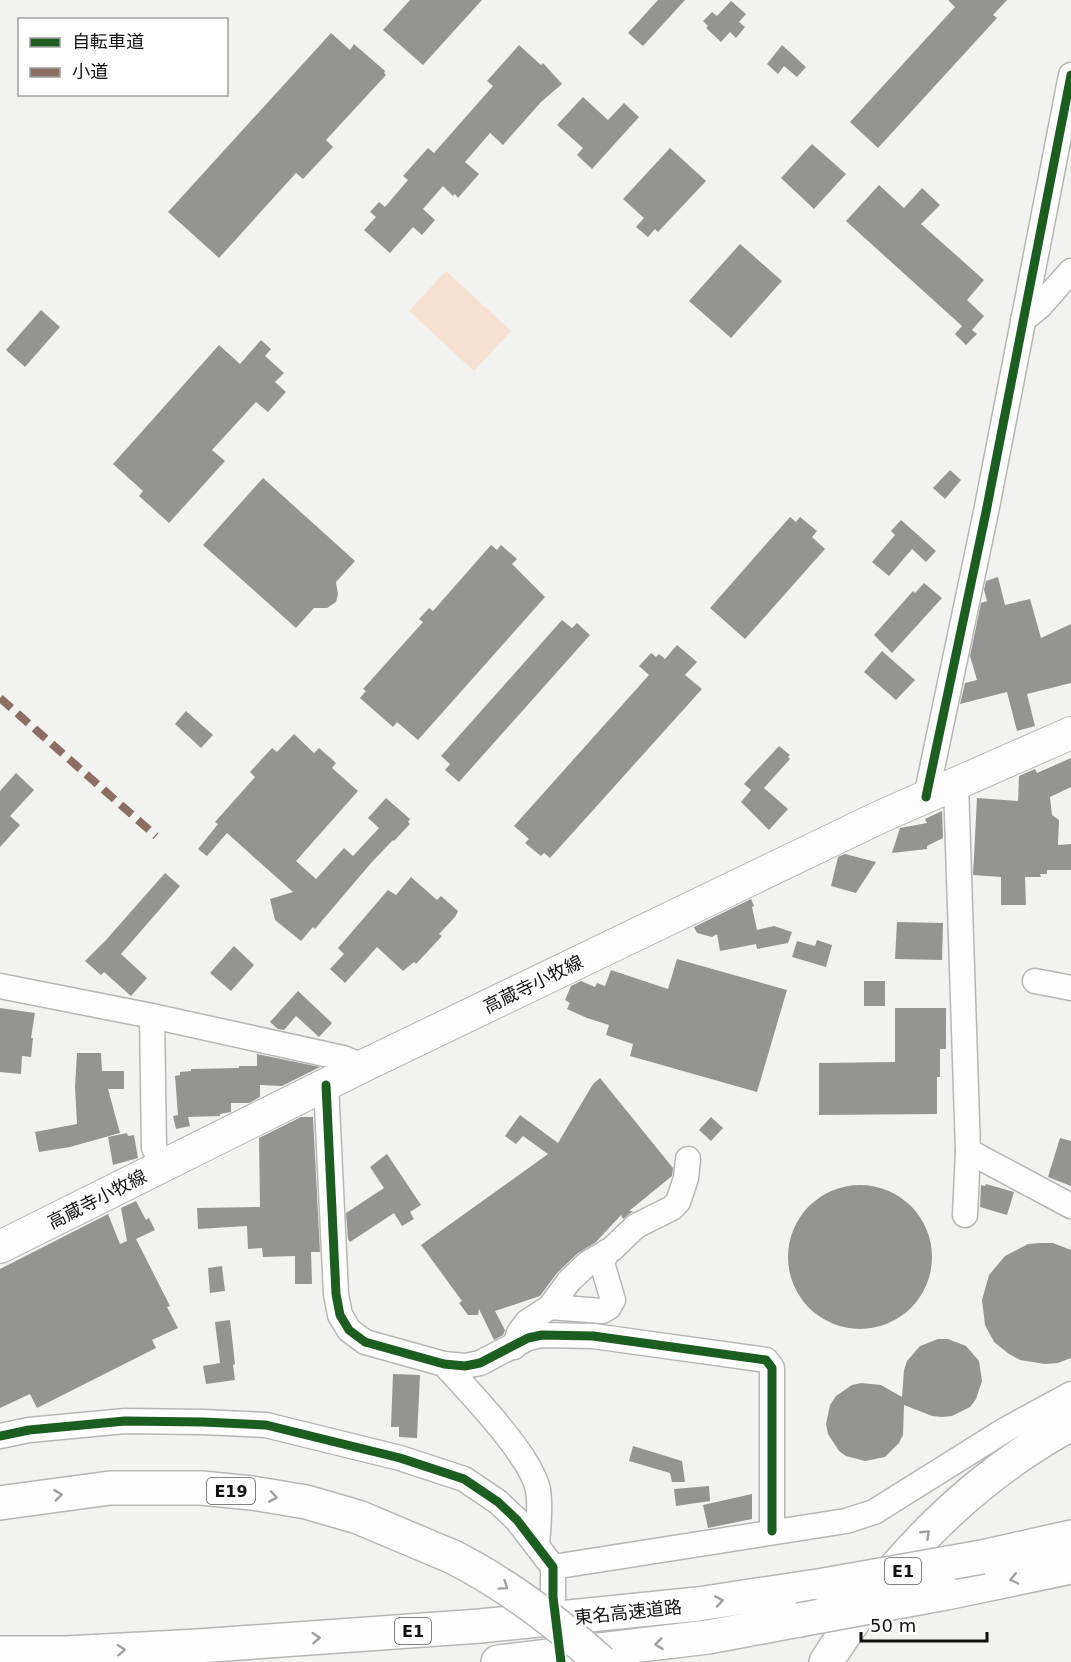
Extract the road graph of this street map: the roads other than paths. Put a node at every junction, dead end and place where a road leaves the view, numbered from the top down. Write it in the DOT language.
graph roads {
  1 [pos="1071,75"];
  2 [pos="1071,271"];
  3 [pos="1023,320"];
  4 [pos="1071,734"];
  5 [pos="956,785"];
  6 [pos="926,797"];
  7 [pos="1035,981"];
  8 [pos="0,986"];
  9 [pos="1071,988"];
  10 [pos="152,1016"];
  11 [pos="363,1066"];
  12 [pos="327,1084"];
  13 [pos="968,1151"];
  14 [pos="688,1159"];
  15 [pos="163,1166"];
  16 [pos="1071,1206"];
  17 [pos="965,1215"];
  18 [pos="0,1247"];
  19 [pos="607,1252"];
  20 [pos="550,1307"];
  21 [pos="514,1347"];
  22 [pos="444,1364"];
  23 [pos="1071,1394"];
  24 [pos="1071,1424"];
  25 [pos="0,1436"];
  26 [pos="0,1503"];
  27 [pos="772,1531"];
  28 [pos="1071,1536"];
  29 [pos="537,1546"];
  30 [pos="553,1567"];
  31 [pos="1071,1567"];
  32 [pos="553,1597"];
  33 [pos="0,1653"];
  34 [pos="498,1662"];
  35 [pos="601,1662"];
  36 [pos="826,1662"];
  1 -- 3 [label="street"];
  2 -- 3 [label="street"];
  3 -- 6 [label="street"];
  4 -- 5 [label="main road, 高蔵寺小牧線"];
  5 -- 6 [label="main road, 高蔵寺小牧線"];
  5 -- 13 [label="street"];
  6 -- 11 [label="main road, 高蔵寺小牧線"];
  7 -- 9 [label="street"];
  8 -- 10 [label="street"];
  10 -- 11 [label="street"];
  10 -- 15 [label="street"];
  11 -- 12 [label="main road, 高蔵寺小牧線"];
  12 -- 15 [label="main road, 高蔵寺小牧線"];
  12 -- 22 [label="street"];
  13 -- 16 [label="street"];
  13 -- 17 [label="street"];
  14 -- 19 [label="street"];
  15 -- 18 [label="main road, 高蔵寺小牧線"];
  19 -- 20 [label="street"];
  19 -- 20 [label="street"];
  20 -- 21 [label="street"];
  21 -- 22 [label="street"];
  21 -- 27 [label="street"];
  22 -- 29 [label="street"];
  23 -- 27 [label="street"];
  36 -- 24 [label="highway, one-way"];
  25 -- 29 [label="street"];
  26 -- 35 [label="highway, E19, one-way, bridge"];
  27 -- 30 [label="street"];
  33 -- 28 [label="highway, 東名高速道路 / E1, one-way, bridge"];
  29 -- 30 [label="street"];
  30 -- 32 [label="street"];
  31 -- 34 [label="highway, 東名高速道路 / E1, one-way, bridge"];
}
